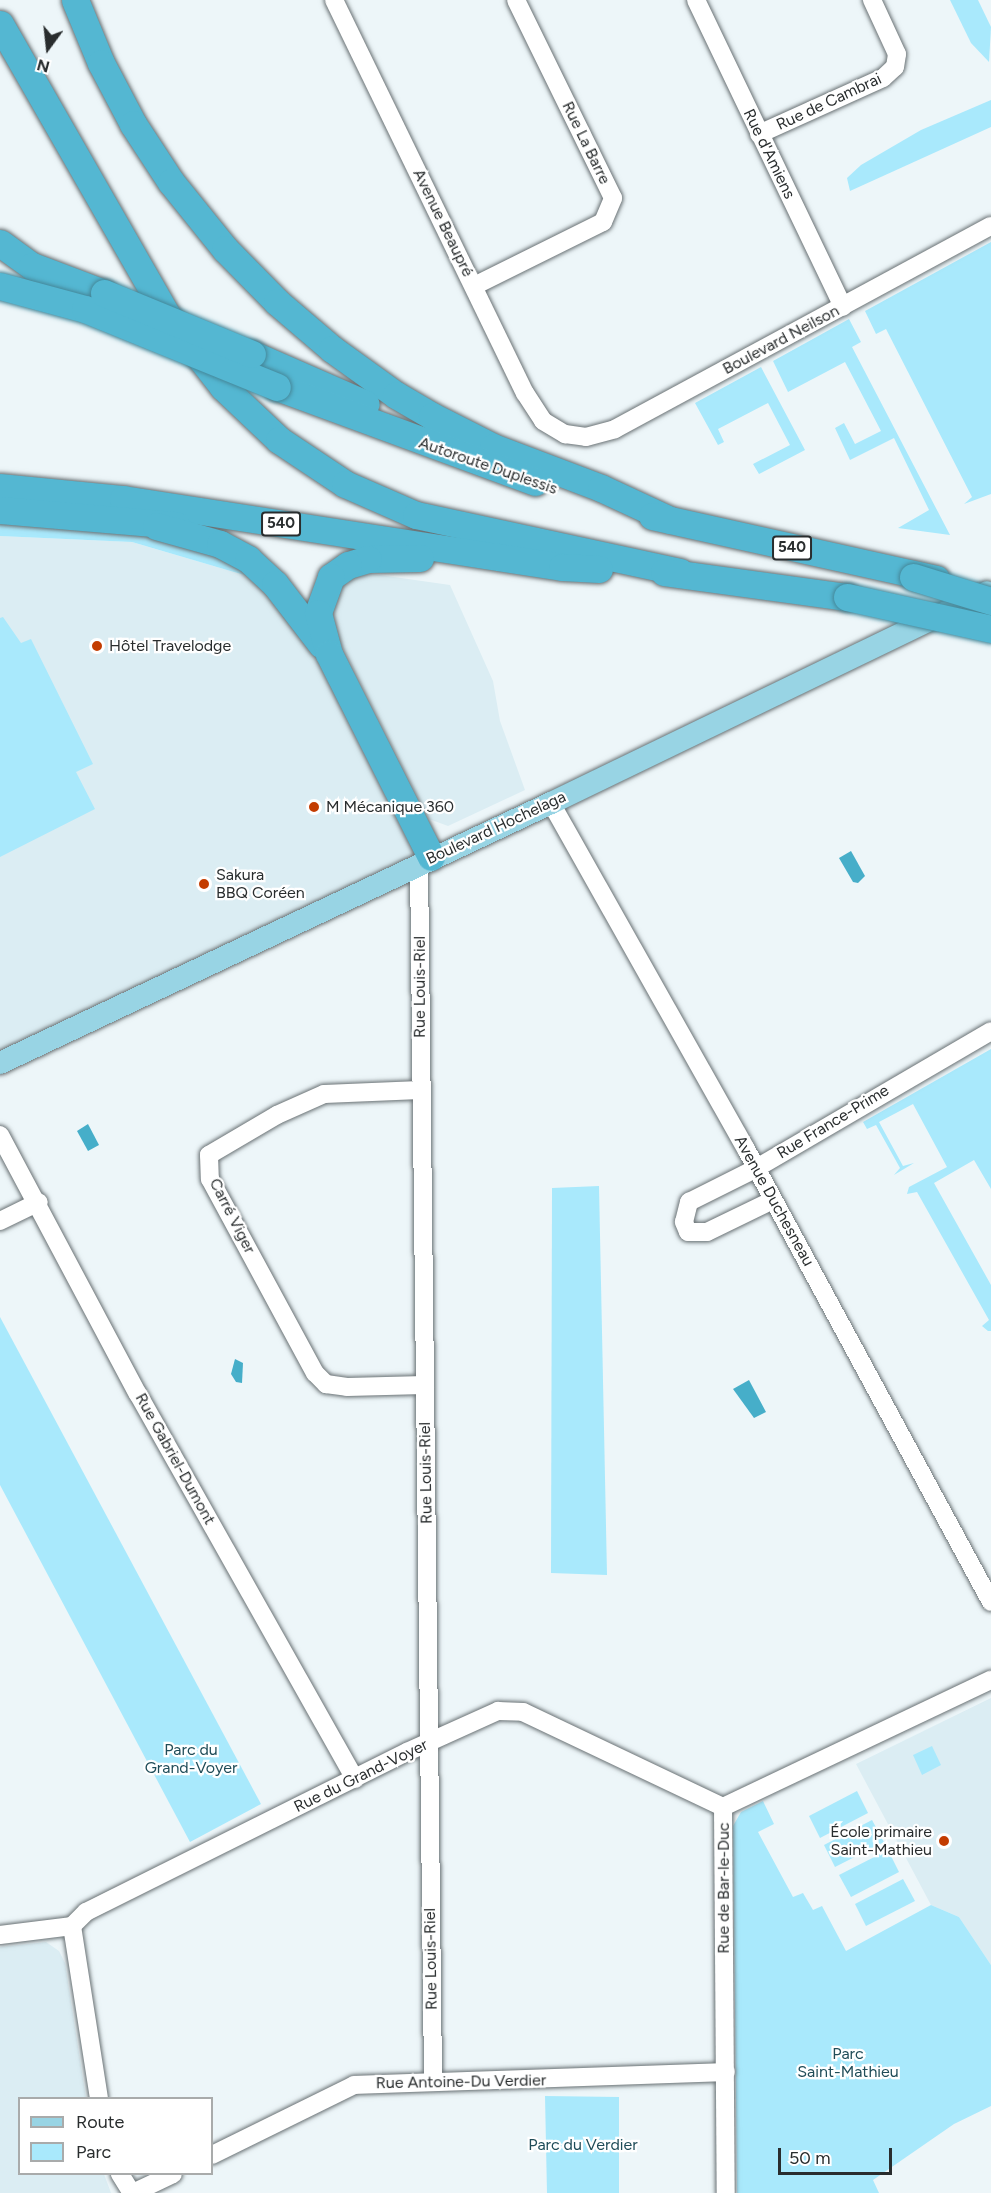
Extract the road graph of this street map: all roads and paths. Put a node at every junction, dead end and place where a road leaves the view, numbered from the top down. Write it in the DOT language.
graph roads {
  1 [pos="75,0"];
  2 [pos="334,0"];
  3 [pos="516,0"];
  4 [pos="696,0"];
  5 [pos="872,0"];
  6 [pos="0,24"];
  7 [pos="759,134"];
  8 [pos="991,226"];
  9 [pos="0,243"];
  10 [pos="0,286"];
  11 [pos="474,286"];
  12 [pos="843,307"];
  13 [pos="566,434"];
  14 [pos="510,473"];
  15 [pos="0,487"];
  16 [pos="0,510"];
  17 [pos="670,520"];
  18 [pos="138,521"];
  19 [pos="460,558"];
  20 [pos="562,567"];
  21 [pos="680,572"];
  22 [pos="913,577"];
  23 [pos="991,589"];
  24 [pos="991,601"];
  25 [pos="991,629"];
  26 [pos="330,654"];
  27 [pos="551,803"];
  28 [pos="425,860"];
  29 [pos="991,1031"];
  30 [pos="0,1063"];
  31 [pos="420,1090"];
  32 [pos="0,1135"];
  33 [pos="755,1168"];
  34 [pos="773,1200"];
  35 [pos="39,1202"];
  36 [pos="0,1221"];
  37 [pos="425,1385"];
  38 [pos="991,1602"];
  39 [pos="991,1680"];
  40 [pos="428,1743"];
  41 [pos="356,1779"];
  42 [pos="723,1808"];
  43 [pos="72,1926"];
  44 [pos="0,1935"];
  45 [pos="726,2072"];
  46 [pos="433,2082"];
  47 [pos="99,2097"];
  48 [pos="213,2155"];
  49 [pos="121,2175"];
  50 [pos="171,2175"];
  51 [pos="132,2193"];
  52 [pos="726,2193"];
  1 -- 17 [label="highway"];
  2 -- 11 [label="street, Avenue Beaupré"];
  3 -- 11 [label="street, Rue La Barre"];
  4 -- 7 [label="street, Rue d'Amiens"];
  5 -- 7 [label="street, Rue de Cambrai"];
  6 -- 21 [label="highway"];
  7 -- 12 [label="street, Rue d'Amiens"];
  8 -- 12 [label="street, Boulevard Neilson"];
  9 -- 14 [label="highway, bridge"];
  10 -- 14 [label="highway, Autoroute Duplessis / 540, bridge"];
  11 -- 13 [label="street, Avenue Beaupré"];
  12 -- 13 [label="street, Boulevard Neilson"];
  14 -- 17 [label="highway, Autoroute Duplessis / 540"];
  15 -- 20 [label="highway, 540"];
  16 -- 18 [label="highway"];
  17 -- 22 [label="highway, Autoroute Duplessis / 540"];
  18 -- 19 [label="highway"];
  18 -- 26 [label="highway"];
  19 -- 20 [label="highway"];
  19 -- 26 [label="highway"];
  20 -- 21 [label="highway, 540"];
  21 -- 25 [label="highway, 540, bridge"];
  22 -- 23 [label="highway, bridge"];
  22 -- 24 [label="highway, Autoroute Duplessis / 540, bridge"];
  23 -- 27 [label="main road, Boulevard Hochelaga"];
  26 -- 28 [label="highway, Rue Louis-Riel"];
  27 -- 28 [label="main road, Boulevard Hochelaga"];
  27 -- 33 [label="street, Avenue Duchesneau"];
  28 -- 30 [label="main road, Boulevard Hochelaga"];
  28 -- 31 [label="street, Rue Louis-Riel"];
  29 -- 33 [label="street, Rue France-Prime"];
  31 -- 37 [label="street, Rue Louis-Riel"];
  31 -- 37 [label="street, Carré Viger"];
  32 -- 35 [label="street, Rue Gabriel-Dumont"];
  33 -- 34 [label="street, Avenue Duchesneau"];
  33 -- 34 [label="street, Rue France-Prime"];
  34 -- 38 [label="street, Avenue Duchesneau"];
  35 -- 36 [label="street"];
  35 -- 41 [label="street, Rue Gabriel-Dumont"];
  37 -- 40 [label="street, Rue Louis-Riel"];
  39 -- 42 [label="street, Rue de Bar-le-Duc"];
  40 -- 41 [label="street, Rue du Grand-Voyer"];
  40 -- 42 [label="street, Rue du Grand-Voyer"];
  40 -- 46 [label="street, Rue Louis-Riel"];
  41 -- 43 [label="street, Rue du Grand-Voyer"];
  42 -- 45 [label="street, Rue de Bar-le-Duc"];
  43 -- 44 [label="street"];
  43 -- 47 [label="street"];
  45 -- 46 [label="street, Rue Antoine-Du Verdier"];
  45 -- 52 [label="street, Rue de Bar-le-Duc"];
  46 -- 48 [label="street, Rue Antoine-Du Verdier"];
  49 -- 51 [label="street"];
  50 -- 51 [label="street"];
}
